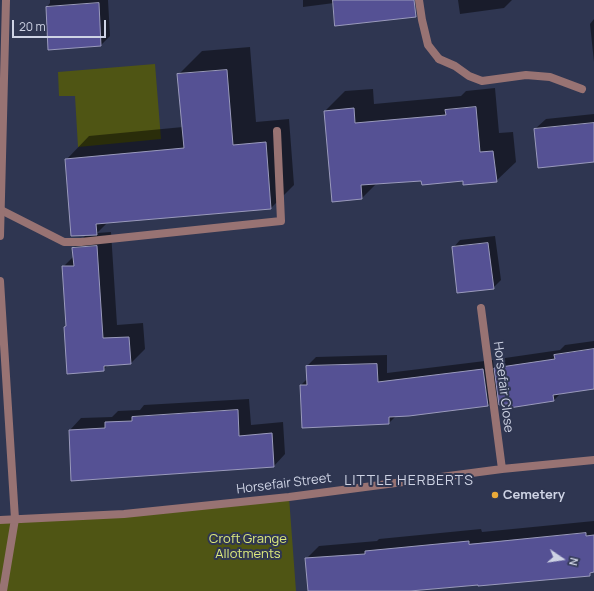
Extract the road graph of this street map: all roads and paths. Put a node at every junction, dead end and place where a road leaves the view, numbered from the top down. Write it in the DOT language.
graph roads {
  1 [pos="419,0"];
  2 [pos="4,4"];
  3 [pos="582,89"];
  4 [pos="277,131"];
  5 [pos="1,210"];
  6 [pos="0,236"];
  7 [pos="0,281"];
  8 [pos="481,308"];
  9 [pos="594,460"];
  10 [pos="502,469"];
  11 [pos="15,519"];
  12 [pos="0,520"];
  13 [pos="3,591"];
  1 -- 3 [label="street"];
  2 -- 5 [label="street"];
  4 -- 5 [label="street"];
  5 -- 6 [label="street"];
  7 -- 11 [label="street"];
  8 -- 10 [label="street, Horsefair Close"];
  9 -- 10 [label="street, Horsefair Street"];
  10 -- 11 [label="street, Horsefair Street"];
  11 -- 12 [label="street, Horsefair Street"];
  11 -- 13 [label="street"];
}
